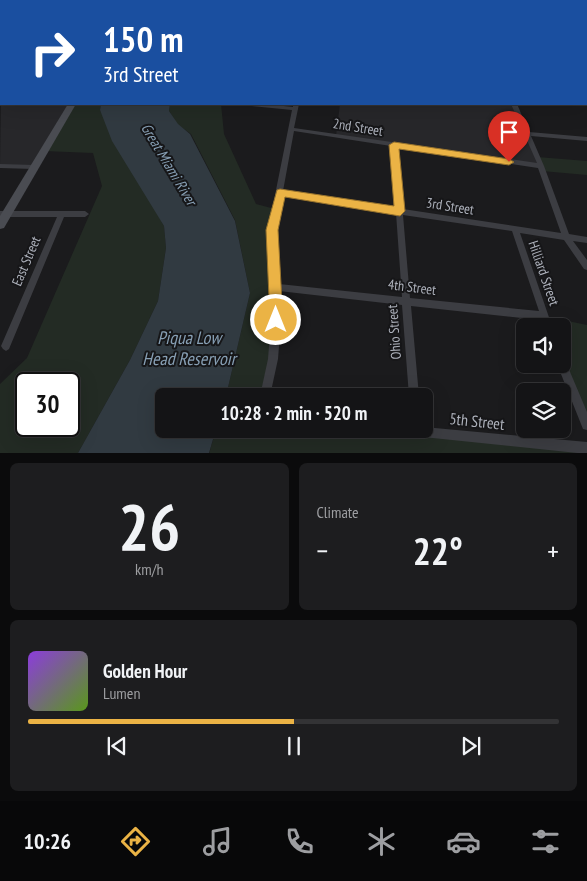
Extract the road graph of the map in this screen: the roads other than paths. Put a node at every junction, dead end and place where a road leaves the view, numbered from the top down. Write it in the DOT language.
graph roads {
  1 [pos="71,105"];
  2 [pos="274,105"];
  3 [pos="514,105"];
  4 [pos="296,106"];
  5 [pos="291,129"];
  6 [pos="527,134"];
  7 [pos="587,139"];
  8 [pos="394,145"];
  9 [pos="0,166"];
  10 [pos="540,166"];
  11 [pos="34,167"];
  12 [pos="280,192"];
  13 [pos="400,211"];
  14 [pos="85,214"];
  15 [pos="3,215"];
  16 [pos="61,215"];
  17 [pos="0,226"];
  18 [pos="515,229"];
  19 [pos="567,238"];
  20 [pos="587,240"];
  21 [pos="587,267"];
  22 [pos="276,287"];
  23 [pos="407,301"];
  24 [pos="544,316"];
  25 [pos="6,346"];
  26 [pos="566,373"];
  27 [pos="267,388"];
  28 [pos="413,388"];
  29 [pos="587,424"];
  30 [pos="433,432"];
  31 [pos="587,448"];
  1 -- 11 [label="main road"];
  2 -- 4 [label="street"];
  3 -- 6 [label="street"];
  4 -- 5 [label="street"];
  5 -- 8 [label="street, 2nd Street"];
  5 -- 12 [label="street"];
  6 -- 7 [label="street"];
  6 -- 10 [label="street"];
  8 -- 10 [label="street, 2nd Street"];
  8 -- 13 [label="street, Ohio Street"];
  9 -- 11 [label="street"];
  10 -- 19 [label="street"];
  11 -- 15 [label="main road"];
  12 -- 13 [label="street, 3rd Street"];
  12 -- 22 [label="street"];
  13 -- 18 [label="street, 3rd Street"];
  13 -- 23 [label="street, Ohio Street"];
  14 -- 16 [label="street"];
  15 -- 16 [label="street"];
  15 -- 17 [label="main road"];
  16 -- 25 [label="street, East Street"];
  18 -- 19 [label="street, 3rd Street"];
  18 -- 24 [label="street, Hilliard Street"];
  19 -- 20 [label="street, 3rd Street"];
  19 -- 21 [label="street"];
  22 -- 23 [label="street, 4th Street"];
  22 -- 27 [label="street"];
  23 -- 24 [label="street, 4th Street"];
  23 -- 28 [label="street, Ohio Street"];
  26 -- 29 [label="street"];
  30 -- 31 [label="street, 5th Street"];
}
